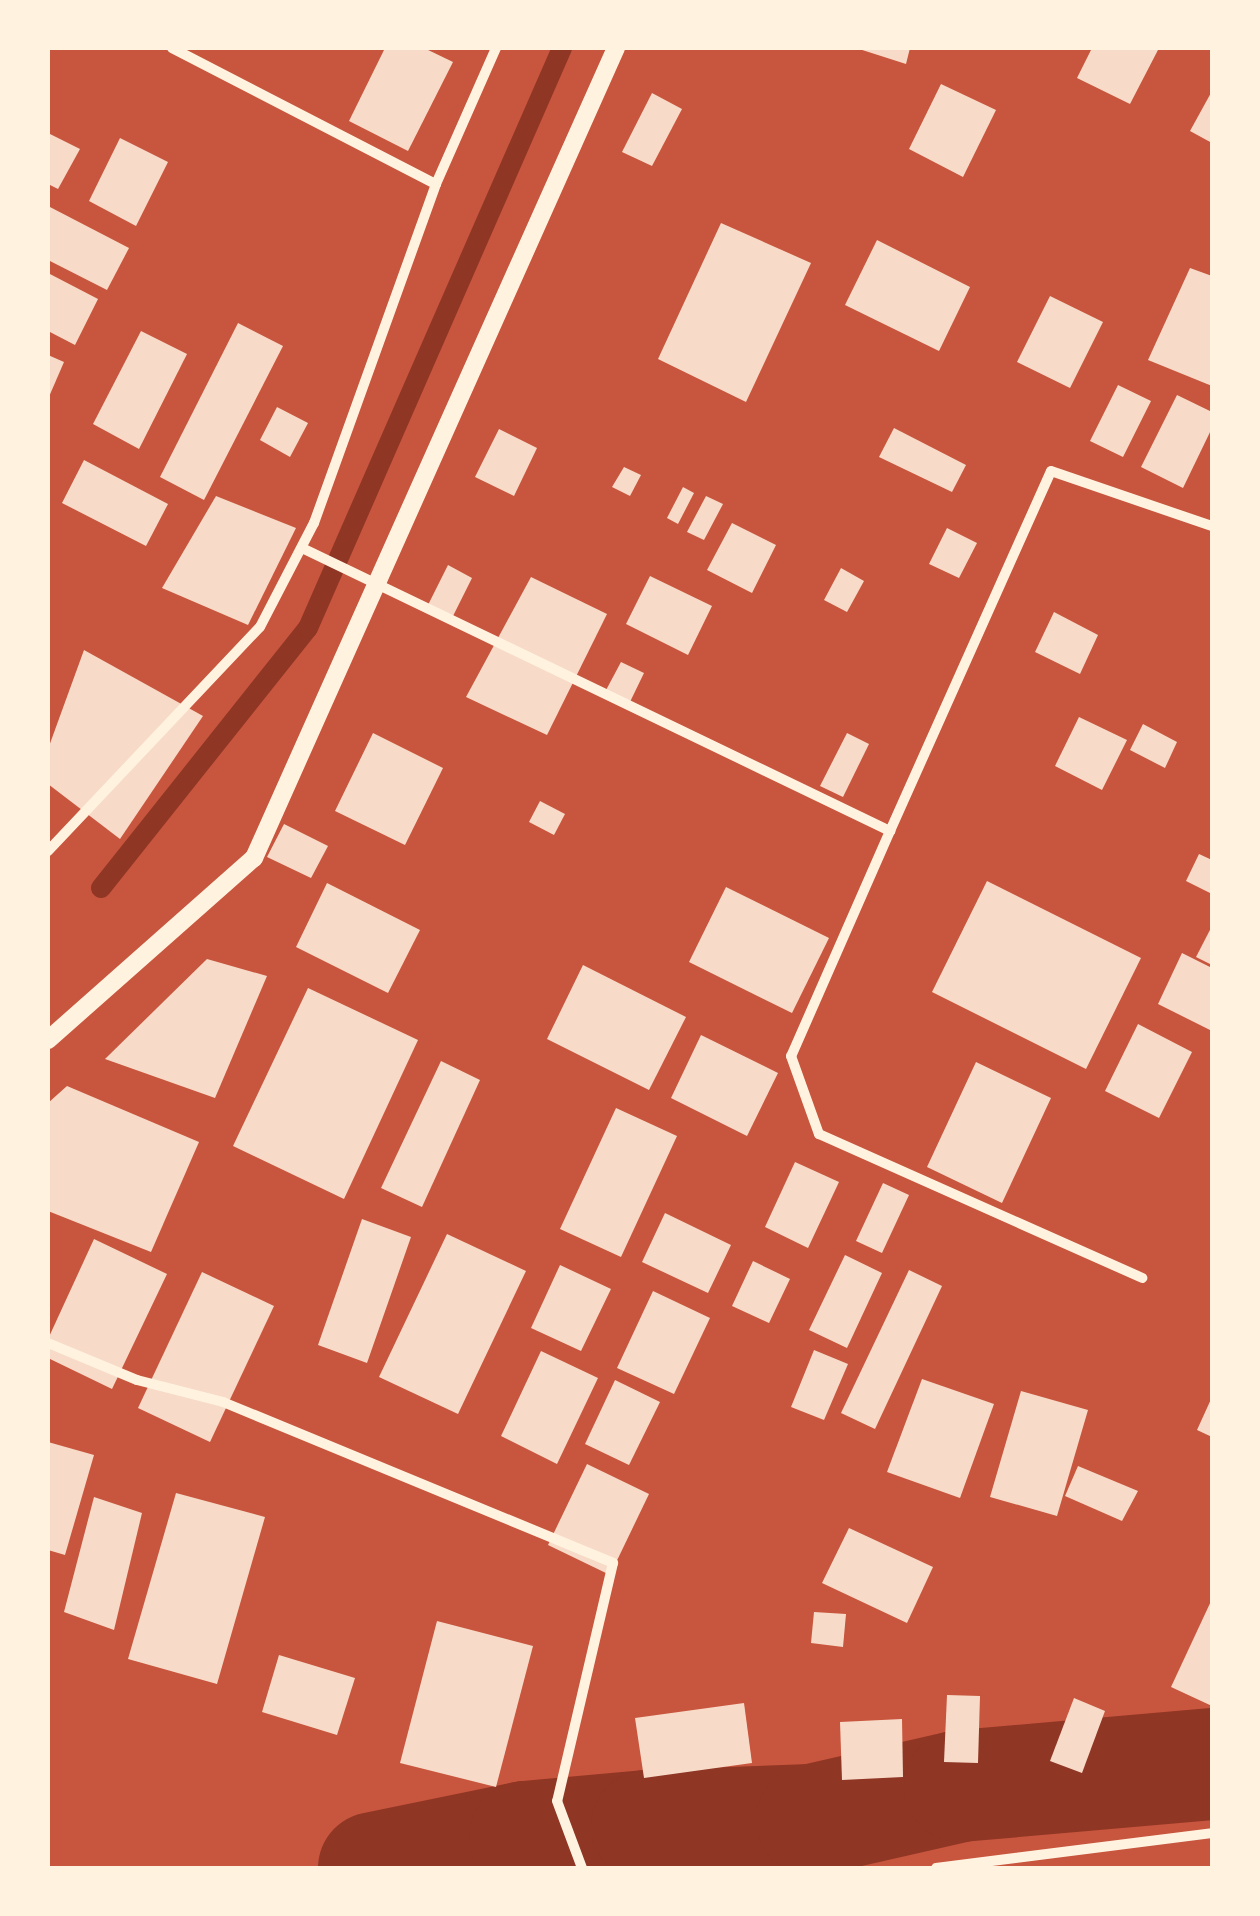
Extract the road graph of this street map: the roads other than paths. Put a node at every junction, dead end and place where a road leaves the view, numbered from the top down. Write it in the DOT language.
graph roads {
  1 [pos="172,48"];
  2 [pos="496,48"];
  3 [pos="616,48"];
  4 [pos="436,184"];
  5 [pos="1212,526"];
  6 [pos="302,548"];
  7 [pos="377,583"];
  8 [pos="890,832"];
  9 [pos="48,851"];
  10 [pos="48,1040"];
  11 [pos="1142,1278"];
  12 [pos="48,1342"];
  13 [pos="1211,1831"];
  14 [pos="582,1868"];
  15 [pos="936,1868"];
  1 -- 4 [label="street"];
  2 -- 4 [label="street"];
  3 -- 7 [label="street"];
  4 -- 6 [label="street"];
  5 -- 8 [label="street"];
  6 -- 7 [label="street"];
  6 -- 9 [label="street"];
  7 -- 8 [label="street"];
  7 -- 10 [label="street"];
  8 -- 11 [label="street"];
  12 -- 14 [label="street"];
  13 -- 15 [label="street"];
}
